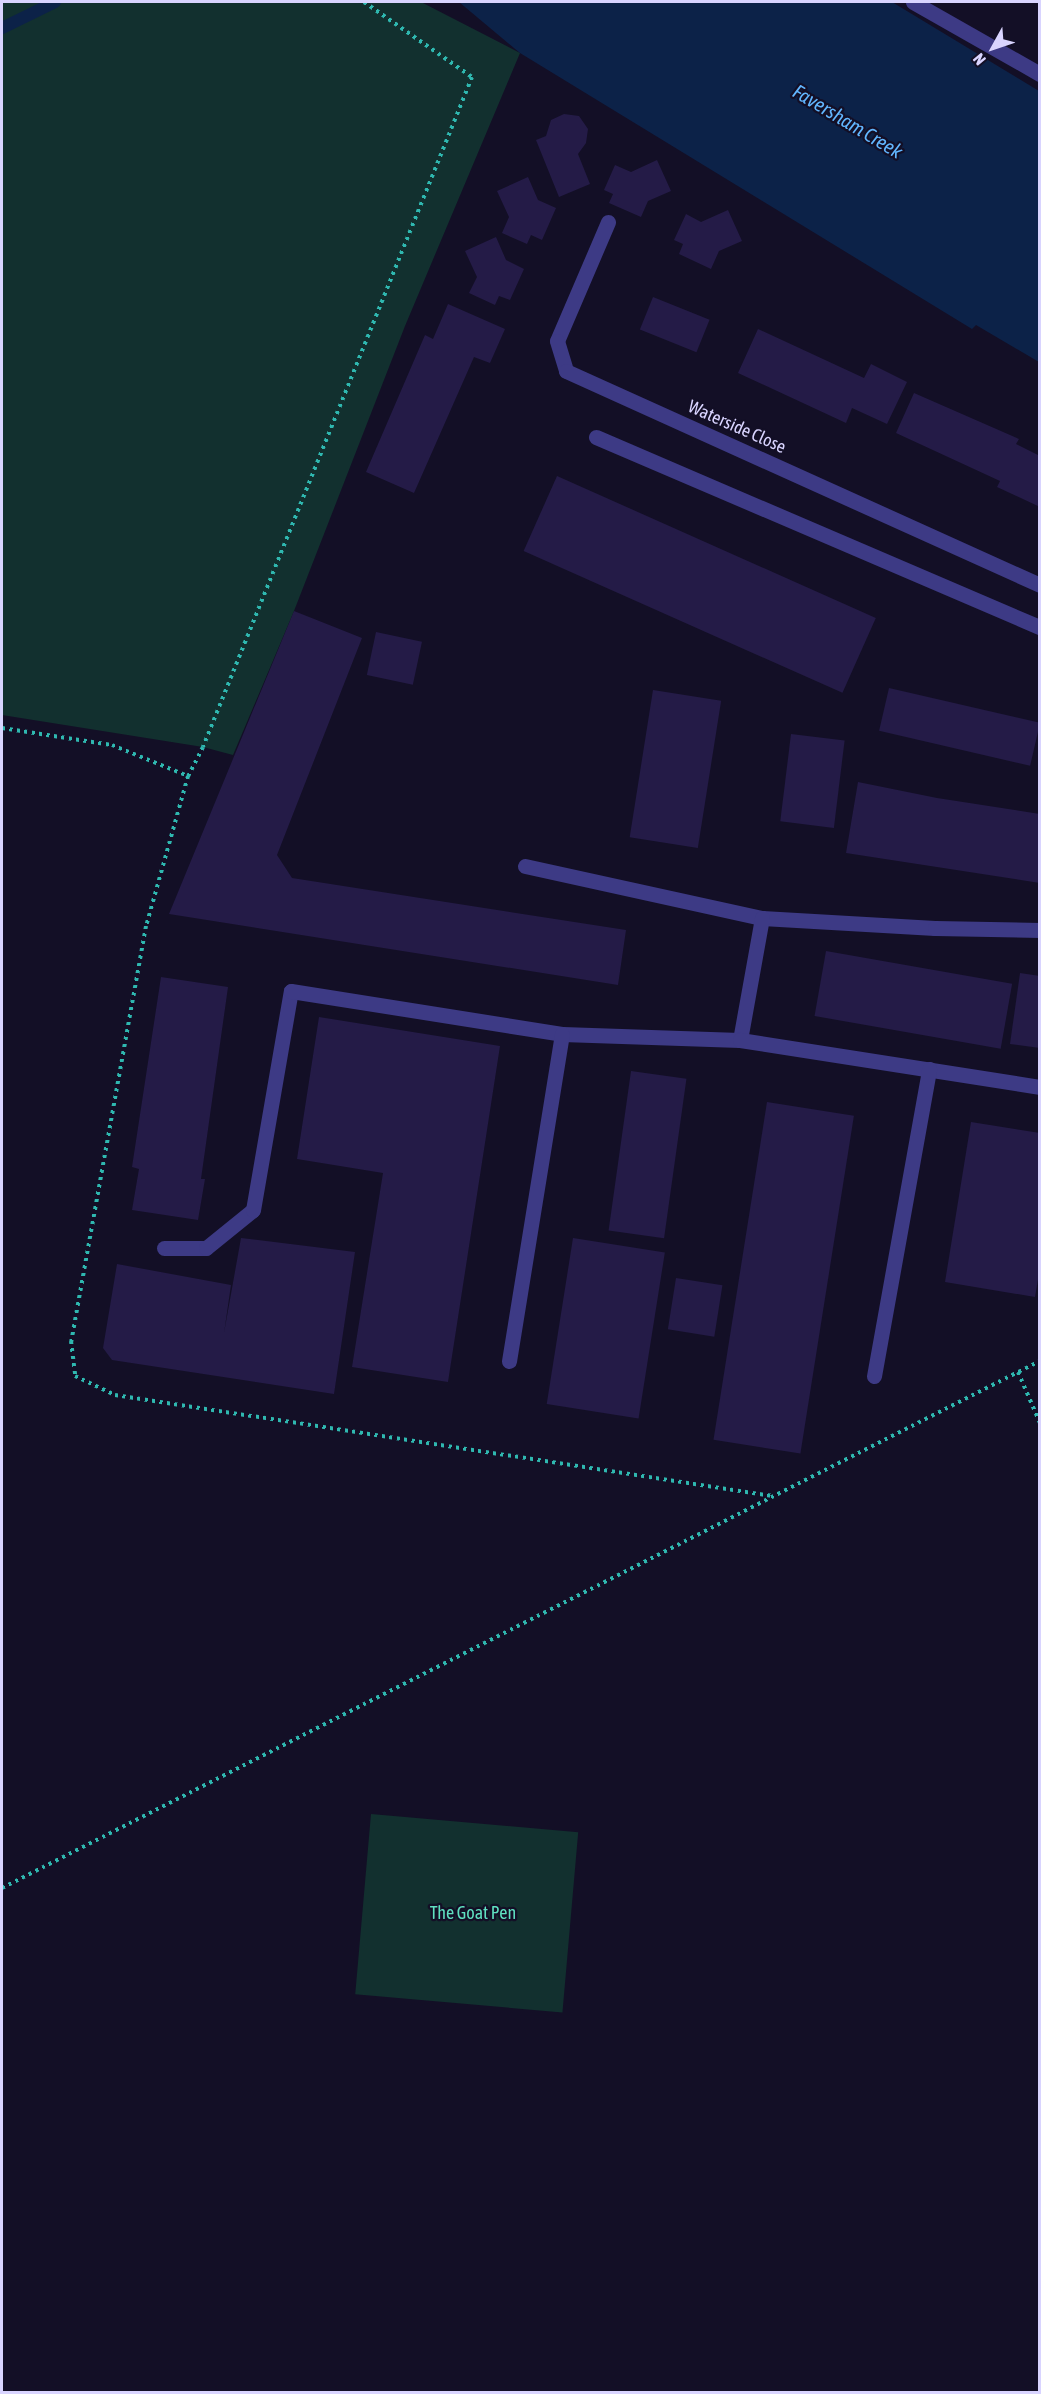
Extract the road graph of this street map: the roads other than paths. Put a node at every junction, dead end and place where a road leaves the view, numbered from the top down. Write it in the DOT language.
graph roads {
  1 [pos="913,2"];
  2 [pos="1040,74"];
  3 [pos="608,222"];
  4 [pos="596,436"];
  5 [pos="1040,585"];
  6 [pos="1040,627"];
  7 [pos="525,866"];
  8 [pos="762,918"];
  9 [pos="1040,930"];
  10 [pos="562,1034"];
  11 [pos="740,1040"];
  12 [pos="929,1069"];
  13 [pos="1040,1087"];
  14 [pos="164,1248"];
  15 [pos="509,1361"];
  16 [pos="874,1376"];
  1 -- 2 [label="street"];
  3 -- 5 [label="street, Waterside Close"];
  4 -- 6 [label="street"];
  7 -- 8 [label="street"];
  8 -- 9 [label="street"];
  8 -- 11 [label="street"];
  10 -- 11 [label="street"];
  10 -- 14 [label="street"];
  10 -- 15 [label="street"];
  11 -- 12 [label="street"];
  12 -- 13 [label="street"];
  12 -- 16 [label="street"];
}
